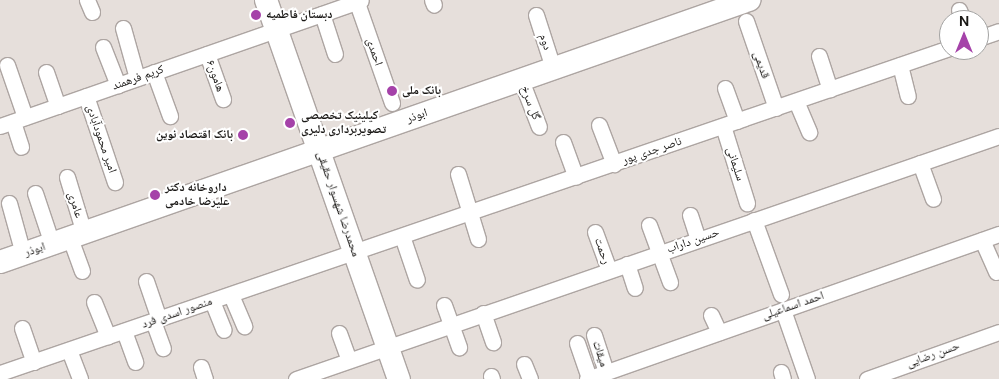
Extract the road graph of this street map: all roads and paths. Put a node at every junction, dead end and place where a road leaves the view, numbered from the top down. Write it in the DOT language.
graph roads {
  1 [pos="266,0"];
  2 [pos="358,0"];
  3 [pos="747,10"];
  4 [pos="322,14"];
  5 [pos="536,15"];
  6 [pos="123,28"];
  7 [pos="276,29"];
  8 [pos="103,47"];
  9 [pos="939,52"];
  10 [pos="207,54"];
  11 [pos="335,54"];
  12 [pos="819,56"];
  13 [pos="7,66"];
  14 [pos="900,66"];
  15 [pos="554,68"];
  16 [pos="46,72"];
  17 [pos="154,72"];
  18 [pos="138,78"];
  19 [pos="521,80"];
  20 [pos="118,85"];
  21 [pos="725,88"];
  22 [pos="830,89"];
  23 [pos="86,96"];
  24 [pos="908,96"];
  25 [pos="223,99"];
  26 [pos="796,101"];
  27 [pos="392,103"];
  28 [pos="58,106"];
  29 [pos="776,108"];
  30 [pos="170,116"];
  31 [pos="12,122"];
  32 [pos="730,124"];
  33 [pos="599,125"];
  34 [pos="539,127"];
  35 [pos="808,132"];
  36 [pos="999,136"];
  37 [pos="563,142"];
  38 [pos="21,147"];
  39 [pos="319,150"];
  40 [pos="920,163"];
  41 [pos="614,164"];
  42 [pos="458,174"];
  43 [pos="67,177"];
  44 [pos="576,177"];
  45 [pos="115,182"];
  46 [pos="35,193"];
  47 [pos="933,199"];
  48 [pos="9,203"];
  49 [pos="747,203"];
  50 [pos="470,213"];
  51 [pos="690,214"];
  52 [pos="754,220"];
  53 [pos="648,225"];
  54 [pos="595,232"];
  55 [pos="999,234"];
  56 [pos="402,236"];
  57 [pos="69,238"];
  58 [pos="478,239"];
  59 [pos="698,239"];
  60 [pos="982,240"];
  61 [pos="355,252"];
  62 [pos="660,252"];
  63 [pos="23,254"];
  64 [pos="0,262"];
  65 [pos="627,264"];
  66 [pos="609,270"];
  67 [pos="82,271"];
  68 [pos="996,272"];
  69 [pos="417,280"];
  70 [pos="146,281"];
  71 [pos="670,282"];
  72 [pos="635,288"];
  73 [pos="780,294"];
  74 [pos="231,295"];
  75 [pos="212,301"];
  76 [pos="94,302"];
  77 [pos="444,306"];
  78 [pos="783,310"];
  79 [pos="483,314"];
  80 [pos="711,315"];
  81 [pos="156,320"];
  82 [pos="452,324"];
  83 [pos="244,326"];
  84 [pos="22,328"];
  85 [pos="224,330"];
  86 [pos="124,331"];
  87 [pos="719,332"];
  88 [pos="999,332"];
  89 [pos="339,333"];
  90 [pos="594,335"];
  91 [pos="108,336"];
  92 [pos="493,342"];
  93 [pos="577,343"];
  94 [pos="388,346"];
  95 [pos="459,346"];
  96 [pos="163,348"];
  97 [pos="69,350"];
  98 [pos="349,360"];
  99 [pos="34,362"];
  100 [pos="135,362"];
  101 [pos="524,364"];
  102 [pos="606,372"];
  103 [pos="0,373"];
  104 [pos="80,379"];
  105 [pos="296,379"];
  106 [pos="399,379"];
  107 [pos="530,379"];
  108 [pos="588,379"];
  109 [pos="807,379"];
  110 [pos="867,379"];
  1 -- 7 [label="main road, محمدرضا شهسوار حقیقی"];
  2 -- 4 [label="street, کریم فرهمند"];
  2 -- 27 [label="street, احمدی"];
  3 -- 15 [label="main road, ابوذر"];
  3 -- 29 [label="street, قدیمی"];
  4 -- 7 [label="street, کریم فرهمند"];
  4 -- 11 [label="street"];
  5 -- 15 [label="street, دوم"];
  6 -- 18 [label="street"];
  7 -- 10 [label="street, کریم فرهمند"];
  7 -- 39 [label="main road, محمدرضا شهسوار حقیقی"];
  8 -- 20 [label="street"];
  9 -- 14 [label="street, ناصر جدی پور"];
  10 -- 17 [label="street, کریم فرهمند"];
  10 -- 25 [label="street, هامون۶"];
  12 -- 22 [label="street"];
  13 -- 31 [label="street"];
  14 -- 22 [label="street, ناصر جدی پور"];
  14 -- 24 [label="street"];
  15 -- 19 [label="main road, ابوذر"];
  16 -- 28 [label="street"];
  17 -- 18 [label="street, کریم فرهمند"];
  17 -- 30 [label="street"];
  18 -- 20 [label="street, کریم فرهمند"];
  19 -- 34 [label="street, گل سرخ"];
  19 -- 39 [label="main road, ابوذر"];
  20 -- 23 [label="street, کریم فرهمند"];
  21 -- 32 [label="street, سلیمانی"];
  22 -- 26 [label="street, ناصر جدی پور"];
  23 -- 28 [label="street, کریم فرهمند"];
  23 -- 45 [label="street, امیر محمودآبادی"];
  26 -- 29 [label="street, ناصر جدی پور"];
  26 -- 35 [label="street"];
  28 -- 31 [label="street, کریم فرهمند"];
  29 -- 32 [label="street, ناصر جدی پور"];
  31 -- 38 [label="street"];
  32 -- 41 [label="street, ناصر جدی پور"];
  32 -- 49 [label="street, سلیمانی"];
  33 -- 41 [label="street"];
  36 -- 40 [label="street, حسین داراب"];
  37 -- 44 [label="street"];
  39 -- 57 [label="main road, ابوذر"];
  39 -- 61 [label="main road, محمدرضا شهسوار حقیقی"];
  40 -- 47 [label="street"];
  40 -- 52 [label="street, حسین داراب"];
  41 -- 44 [label="street, ناصر جدی پور"];
  42 -- 50 [label="street"];
  43 -- 57 [label="street, عامری"];
  44 -- 50 [label="street, ناصر جدی پور"];
  46 -- 57 [label="street"];
  48 -- 63 [label="street"];
  50 -- 56 [label="street, ناصر جدی پور"];
  50 -- 58 [label="street"];
  51 -- 59 [label="street"];
  52 -- 59 [label="street, حسین داراب"];
  52 -- 73 [label="street"];
  53 -- 62 [label="street"];
  54 -- 66 [label="street, رحمت"];
  55 -- 60 [label="street, احمد اسماعیلی"];
  56 -- 61 [label="street, ناصر جدی پور"];
  56 -- 69 [label="street"];
  57 -- 63 [label="main road, ابوذر"];
  57 -- 67 [label="street"];
  59 -- 62 [label="street, حسین داراب"];
  60 -- 68 [label="street"];
  60 -- 78 [label="street, احمد اسماعیلی"];
  61 -- 74 [label="street, منصور اسدی فرد"];
  61 -- 94 [label="main road, محمدرضا شهسوار حقیقی"];
  62 -- 65 [label="street, حسین داراب"];
  62 -- 71 [label="street"];
  63 -- 64 [label="main road, ابوذر"];
  65 -- 66 [label="street, حسین داراب"];
  65 -- 72 [label="street"];
  66 -- 79 [label="street, حسین داراب"];
  70 -- 81 [label="street"];
  74 -- 75 [label="street, منصور اسدی فرد"];
  74 -- 83 [label="street"];
  75 -- 81 [label="street, منصور اسدی فرد"];
  75 -- 85 [label="street"];
  76 -- 91 [label="street"];
  77 -- 82 [label="street"];
  78 -- 87 [label="street, احمد اسماعیلی"];
  78 -- 109 [label="street"];
  79 -- 82 [label="street, حسین داراب"];
  79 -- 92 [label="street"];
  80 -- 87 [label="street"];
  81 -- 86 [label="street, منصور اسدی فرد"];
  81 -- 96 [label="street"];
  82 -- 94 [label="street, حسین داراب"];
  82 -- 95 [label="street"];
  84 -- 99 [label="street"];
  86 -- 91 [label="street, منصور اسدی فرد"];
  86 -- 100 [label="street"];
  87 -- 102 [label="street, احمد اسماعیلی"];
  88 -- 110 [label="street, حسن رضایی"];
  89 -- 98 [label="street"];
  90 -- 102 [label="street, میقات"];
  91 -- 97 [label="street, منصور اسدی فرد"];
  93 -- 108 [label="street"];
  94 -- 98 [label="street, حسین داراب"];
  94 -- 106 [label="main road, محمدرضا شهسوار حقیقی"];
  97 -- 99 [label="street, منصور اسدی فرد"];
  97 -- 104 [label="street"];
  98 -- 105 [label="street, حسین داراب"];
  99 -- 103 [label="street, منصور اسدی فرد"];
  101 -- 107 [label="street"];
  102 -- 108 [label="street, احمد اسماعیلی"];
}
